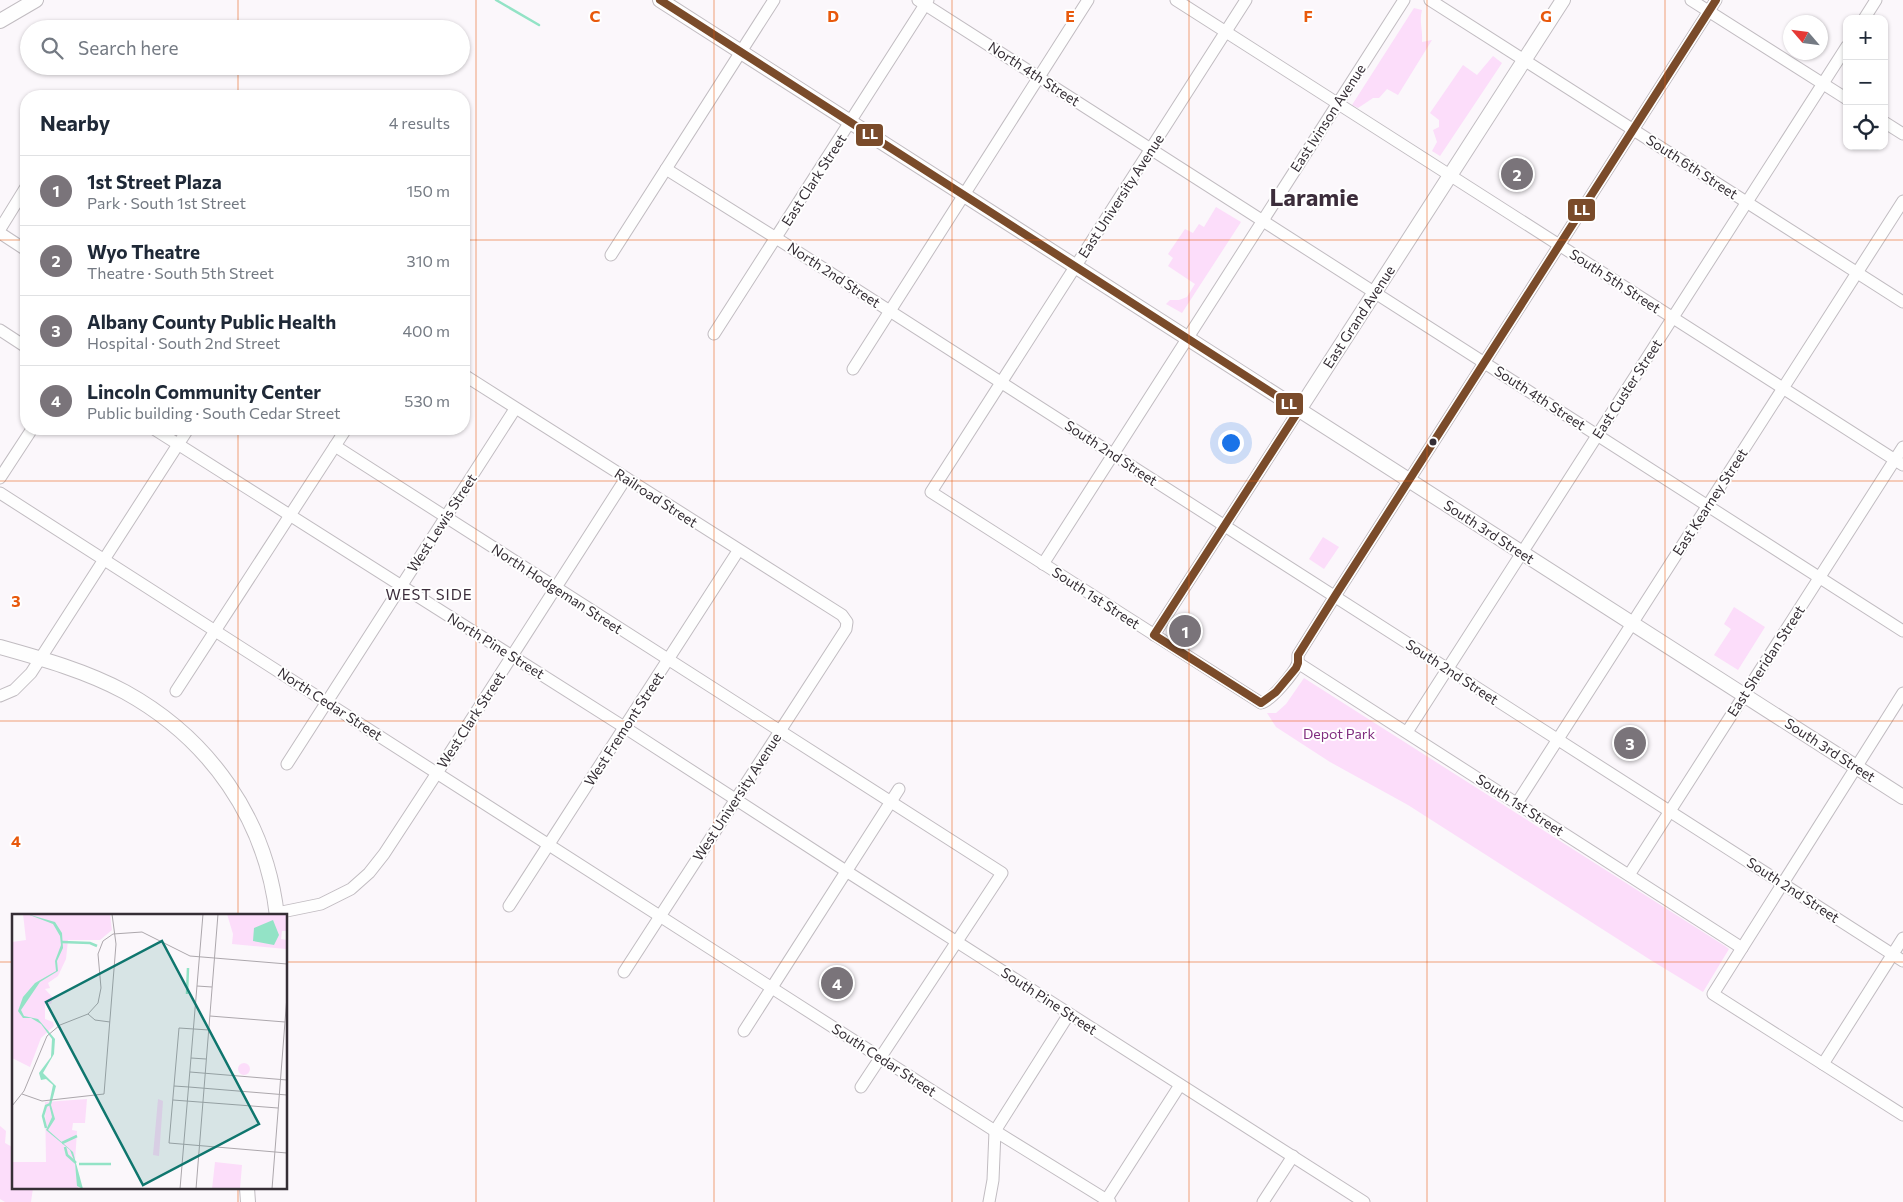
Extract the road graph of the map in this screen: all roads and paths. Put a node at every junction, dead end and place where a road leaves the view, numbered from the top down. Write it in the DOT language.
graph roads {
  1 [pos="36,0"];
  2 [pos="660,0"];
  3 [pos="774,0"];
  4 [pos="1088,0"];
  5 [pos="1176,0"];
  6 [pos="1246,0"];
  7 [pos="1404,0"];
  8 [pos="1430,0"];
  9 [pos="1563,0"];
  10 [pos="1691,0"];
  11 [pos="1716,0"];
  12 [pos="1876,0"];
  13 [pos="924,2"];
  14 [pos="1709,11"];
  15 [pos="1867,15"];
  16 [pos="0,21"];
  17 [pos="1226,32"];
  18 [pos="741,52"];
  19 [pos="1843,52"];
  20 [pos="1524,60"];
  21 [pos="1039,77"];
  22 [pos="1823,83"];
  23 [pos="1843,96"];
  24 [pos="1338,103"];
  25 [pos="851,122"];
  26 [pos="1888,125"];
  27 [pos="1633,130"];
  28 [pos="1903,134"];
  29 [pos="1151,149"];
  30 [pos="666,169"];
  31 [pos="1450,176"];
  32 [pos="964,195"];
  33 [pos="20,197"];
  34 [pos="1903,201"];
  35 [pos="1747,202"];
  36 [pos="1263,220"];
  37 [pos="0,229"];
  38 [pos="0,233"];
  39 [pos="776,238"];
  40 [pos="1559,245"];
  41 [pos="20,246"];
  42 [pos="611,255"];
  43 [pos="1076,266"];
  44 [pos="1857,273"];
  45 [pos="1375,292"];
  46 [pos="1903,302"];
  47 [pos="890,311"];
  48 [pos="1673,318"];
  49 [pos="0,330"];
  50 [pos="714,334"];
  51 [pos="1187,338"];
  52 [pos="20,343"];
  53 [pos="1484,363"];
  54 [pos="852,368"];
  55 [pos="470,379"];
  56 [pos="1001,383"];
  57 [pos="1783,388"];
  58 [pos="515,408"];
  59 [pos="1299,410"];
  60 [pos="28,435"];
  61 [pos="164,435"];
  62 [pos="184,435"];
  63 [pos="342,435"];
  64 [pos="1597,435"];
  65 [pos="178,444"];
  66 [pos="335,446"];
  67 [pos="1903,447"];
  68 [pos="1113,454"];
  69 [pos="1899,462"];
  70 [pos="0,478"];
  71 [pos="626,478"];
  72 [pos="1409,480"];
  73 [pos="931,492"];
  74 [pos="0,493"];
  75 [pos="1708,506"];
  76 [pos="290,514"];
  77 [pos="445,518"];
  78 [pos="1225,526"];
  79 [pos="738,551"];
  80 [pos="1522,552"];
  81 [pos="104,560"];
  82 [pos="1043,564"];
  83 [pos="1820,577"];
  84 [pos="402,586"];
  85 [pos="555,589"];
  86 [pos="1335,596"];
  87 [pos="847,622"];
  88 [pos="1632,623"];
  89 [pos="215,631"];
  90 [pos="1903,631"];
  91 [pos="1154,635"];
  92 [pos="0,647"];
  93 [pos="512,656"];
  94 [pos="40,658"];
  95 [pos="668,661"];
  96 [pos="1298,663"];
  97 [pos="1447,669"];
  98 [pos="176,691"];
  99 [pos="1903,693"];
  100 [pos="1744,695"];
  101 [pos="0,696"];
  102 [pos="327,702"];
  103 [pos="624,727"];
  104 [pos="779,731"];
  105 [pos="1407,732"];
  106 [pos="1558,740"];
  107 [pos="287,764"];
  108 [pos="1856,767"];
  109 [pos="437,773"];
  110 [pos="900,789"];
  111 [pos="1903,797"];
  112 [pos="735,800"];
  113 [pos="890,802"];
  114 [pos="1517,803"];
  115 [pos="1670,811"];
  116 [pos="549,844"];
  117 [pos="846,872"];
  118 [pos="1629,876"];
  119 [pos="1782,884"];
  120 [pos="509,906"];
  121 [pos="277,914"];
  122 [pos="281,914"];
  123 [pos="660,916"];
  124 [pos="1903,938"];
  125 [pos="957,941"];
  126 [pos="1742,948"];
  127 [pos="1893,954"];
  128 [pos="1903,961"];
  129 [pos="624,972"];
  130 [pos="771,988"];
  131 [pos="1068,1014"];
  132 [pos="744,1031"];
  133 [pos="882,1058"];
  134 [pos="1823,1064"];
  135 [pos="1180,1085"];
  136 [pos="861,1087"];
  137 [pos="1903,1115"];
  138 [pos="995,1131"];
  139 [pos="1293,1156"];
  140 [pos="1107,1201"];
  141 [pos="989,1202"];
  142 [pos="1264,1202"];
  143 [pos="1364,1202"];
  1 -- 16 [label="main road"];
  2 -- 18 [label="main road, South 3rd Street"];
  3 -- 18 [label="street"];
  4 -- 21 [label="street"];
  5 -- 17 [label="street, South 5th Street"];
  6 -- 17 [label="street, East University Avenue"];
  7 -- 24 [label="street, East Ivinson Avenue"];
  8 -- 20 [label="street, South 6th Street"];
  9 -- 20 [label="main road, East Grand Avenue"];
  10 -- 14 [label="street"];
  11 -- 14 [label="street"];
  12 -- 15 [label="street"];
  13 -- 21 [label="street, North 4th Street"];
  13 -- 25 [label="street, East Clark Street"];
  14 -- 22 [label="street"];
  14 -- 27 [label="street"];
  17 -- 24 [label="street, South 5th Street"];
  17 -- 29 [label="street, East University Avenue"];
  18 -- 25 [label="main road, South 3rd Street"];
  18 -- 30 [label="street"];
  19 -- 22 [label="street, East Custer Street"];
  20 -- 27 [label="street, South 6th Street"];
  20 -- 31 [label="main road, East Grand Avenue"];
  21 -- 29 [label="street, North 4th Street"];
  21 -- 32 [label="street"];
  22 -- 23 [label="street"];
  22 -- 35 [label="street, East Custer Street"];
  24 -- 31 [label="street, South 5th Street"];
  24 -- 36 [label="street, East Ivinson Avenue"];
  25 -- 32 [label="main road, South 3rd Street"];
  25 -- 39 [label="street, East Clark Street"];
  26 -- 28 [label="street"];
  27 -- 35 [label="street, South 6th Street"];
  27 -- 40 [label="street"];
  29 -- 36 [label="street, South 4th Street"];
  29 -- 43 [label="street, East University Avenue"];
  30 -- 39 [label="street, North 2nd Street"];
  30 -- 42 [label="street"];
  31 -- 40 [label="street, South 5th Street"];
  31 -- 45 [label="main road, East Grand Avenue"];
  32 -- 43 [label="main road, South 3rd Street"];
  32 -- 47 [label="street"];
  33 -- 37 [label="street"];
  34 -- 44 [label="street, East Kearney Street"];
  35 -- 44 [label="street, South 6th Street"];
  35 -- 48 [label="street, East Custer Street"];
  36 -- 45 [label="street, South 4th Street"];
  36 -- 51 [label="street, East Ivinson Avenue"];
  38 -- 41 [label="street"];
  39 -- 47 [label="street, North 2nd Street"];
  39 -- 50 [label="street, East Clark Street"];
  40 -- 48 [label="street, South 5th Street"];
  40 -- 53 [label="street"];
  43 -- 51 [label="main road, South 3rd Street"];
  43 -- 56 [label="street, East University Avenue"];
  44 -- 46 [label="street, South 6th Street"];
  44 -- 57 [label="street, East Kearney Street"];
  45 -- 53 [label="street, South 4th Street"];
  45 -- 59 [label="main road, East Grand Avenue"];
  47 -- 54 [label="street"];
  47 -- 56 [label="street, North 2nd Street"];
  48 -- 57 [label="street, South 5th Street"];
  48 -- 64 [label="street, East Custer Street"];
  49 -- 52 [label="street"];
  51 -- 59 [label="main road, South 3rd Street"];
  51 -- 68 [label="street, East Ivinson Avenue"];
  53 -- 64 [label="street, South 4th Street"];
  53 -- 72 [label="street"];
  55 -- 58 [label="street, Railroad Street"];
  56 -- 68 [label="street, South 2nd Street"];
  56 -- 73 [label="street, East University Avenue"];
  57 -- 69 [label="street, South 5th Street"];
  57 -- 75 [label="street, East Kearney Street"];
  58 -- 71 [label="street, Railroad Street"];
  58 -- 77 [label="street, West Lewis Street"];
  59 -- 72 [label="main road, South 3rd Street"];
  59 -- 78 [label="street, East Grand Avenue"];
  60 -- 70 [label="street"];
  61 -- 65 [label="street, North Pine Street"];
  62 -- 65 [label="street"];
  63 -- 66 [label="street"];
  64 -- 75 [label="street, South 4th Street"];
  64 -- 80 [label="street, East Custer Street"];
  65 -- 76 [label="street, North Pine Street"];
  65 -- 81 [label="street"];
  66 -- 76 [label="street"];
  66 -- 77 [label="street, North Hodgeman Street"];
  67 -- 69 [label="street, East Sheridan Street"];
  68 -- 78 [label="street, South 2nd Street"];
  68 -- 82 [label="street, East Ivinson Avenue"];
  69 -- 83 [label="street, East Sheridan Street"];
  71 -- 79 [label="street, Railroad Street"];
  71 -- 85 [label="street, West Clark Street"];
  72 -- 80 [label="main road, South 3rd Street"];
  72 -- 86 [label="street"];
  73 -- 82 [label="street, South 1st Street"];
  74 -- 81 [label="street, North Cedar Street"];
  75 -- 83 [label="street, South 4th Street"];
  75 -- 88 [label="street, East Kearney Street"];
  76 -- 84 [label="street, North Pine Street"];
  76 -- 89 [label="street"];
  77 -- 84 [label="street, West Lewis Street"];
  77 -- 85 [label="street, North Hodgeman Street"];
  78 -- 86 [label="street, South 2nd Street"];
  78 -- 91 [label="street, East Grand Avenue"];
  79 -- 87 [label="street, Railroad Street"];
  79 -- 95 [label="street, West Fremont Street"];
  80 -- 88 [label="main road, South 3rd Street"];
  80 -- 97 [label="street, East Custer Street"];
  81 -- 89 [label="street, North Cedar Street"];
  81 -- 94 [label="street"];
  82 -- 91 [label="street, South 1st Street"];
  83 -- 90 [label="street, South 4th Street"];
  83 -- 100 [label="street, East Sheridan Street"];
  84 -- 93 [label="street, North Pine Street"];
  84 -- 102 [label="street, West Lewis Street"];
  85 -- 93 [label="street, West Clark Street"];
  85 -- 95 [label="street, North Hodgeman Street"];
  86 -- 96 [label="street"];
  86 -- 97 [label="street, South 2nd Street"];
  87 -- 104 [label="street, West University Avenue"];
  88 -- 100 [label="main road, South 3rd Street"];
  88 -- 106 [label="street, East Kearney Street"];
  89 -- 98 [label="street"];
  89 -- 102 [label="street, North Cedar Street"];
  91 -- 96 [label="street, South 1st Street"];
  92 -- 94 [label="main road"];
  93 -- 103 [label="street, North Pine Street"];
  93 -- 109 [label="street, West Clark Street"];
  94 -- 101 [label="street"];
  94 -- 121 [label="main road"];
  95 -- 103 [label="street, West Fremont Street"];
  95 -- 104 [label="street, North Hodgeman Street"];
  96 -- 105 [label="street, South 1st Street"];
  97 -- 105 [label="street, East Custer Street"];
  97 -- 106 [label="street, South 2nd Street"];
  99 -- 108 [label="street"];
  100 -- 108 [label="main road, South 3rd Street"];
  100 -- 115 [label="street, East Sheridan Street"];
  102 -- 107 [label="street, West Lewis Street"];
  102 -- 109 [label="street, North Cedar Street"];
  103 -- 112 [label="street, North Pine Street"];
  103 -- 116 [label="street, West Fremont Street"];
  104 -- 112 [label="street, West University Avenue"];
  104 -- 113 [label="street, North Hodgeman Street"];
  105 -- 114 [label="street, South 1st Street"];
  106 -- 114 [label="street, East Kearney Street"];
  106 -- 115 [label="street, South 2nd Street"];
  108 -- 111 [label="main road, South 3rd Street"];
  108 -- 119 [label="street"];
  109 -- 116 [label="street, North Cedar Street"];
  109 -- 122 [label="street, West Clark Street"];
  110 -- 113 [label="street"];
  112 -- 117 [label="street, South Pine Street"];
  112 -- 123 [label="street, West University Avenue"];
  113 -- 117 [label="street"];
  113 -- 125 [label="street, North Hodgeman Street"];
  114 -- 118 [label="street, South 1st Street"];
  115 -- 118 [label="street, East Sheridan Street"];
  115 -- 119 [label="street, South 2nd Street"];
  116 -- 120 [label="street, West Fremont Street"];
  116 -- 123 [label="street, North Cedar Street"];
  117 -- 125 [label="street, South Pine Street"];
  117 -- 130 [label="street"];
  118 -- 126 [label="street, South 1st Street"];
  119 -- 126 [label="street"];
  119 -- 127 [label="street, South 2nd Street"];
  123 -- 129 [label="street, West University Avenue"];
  123 -- 130 [label="street, South Cedar Street"];
  124 -- 127 [label="street"];
  125 -- 131 [label="street, South Pine Street"];
  125 -- 133 [label="street"];
  126 -- 134 [label="street"];
  127 -- 128 [label="street, South 2nd Street"];
  127 -- 134 [label="street"];
  130 -- 132 [label="street"];
  130 -- 133 [label="street, South Cedar Street"];
  131 -- 135 [label="street, South Pine Street"];
  131 -- 138 [label="street"];
  133 -- 136 [label="street"];
  133 -- 138 [label="street, South Cedar Street"];
  134 -- 137 [label="street"];
  135 -- 139 [label="street, South Pine Street"];
  135 -- 140 [label="street"];
  138 -- 140 [label="street, South Cedar Street"];
  138 -- 141 [label="street"];
  139 -- 142 [label="street"];
  139 -- 143 [label="street, South Pine Street"];
}
